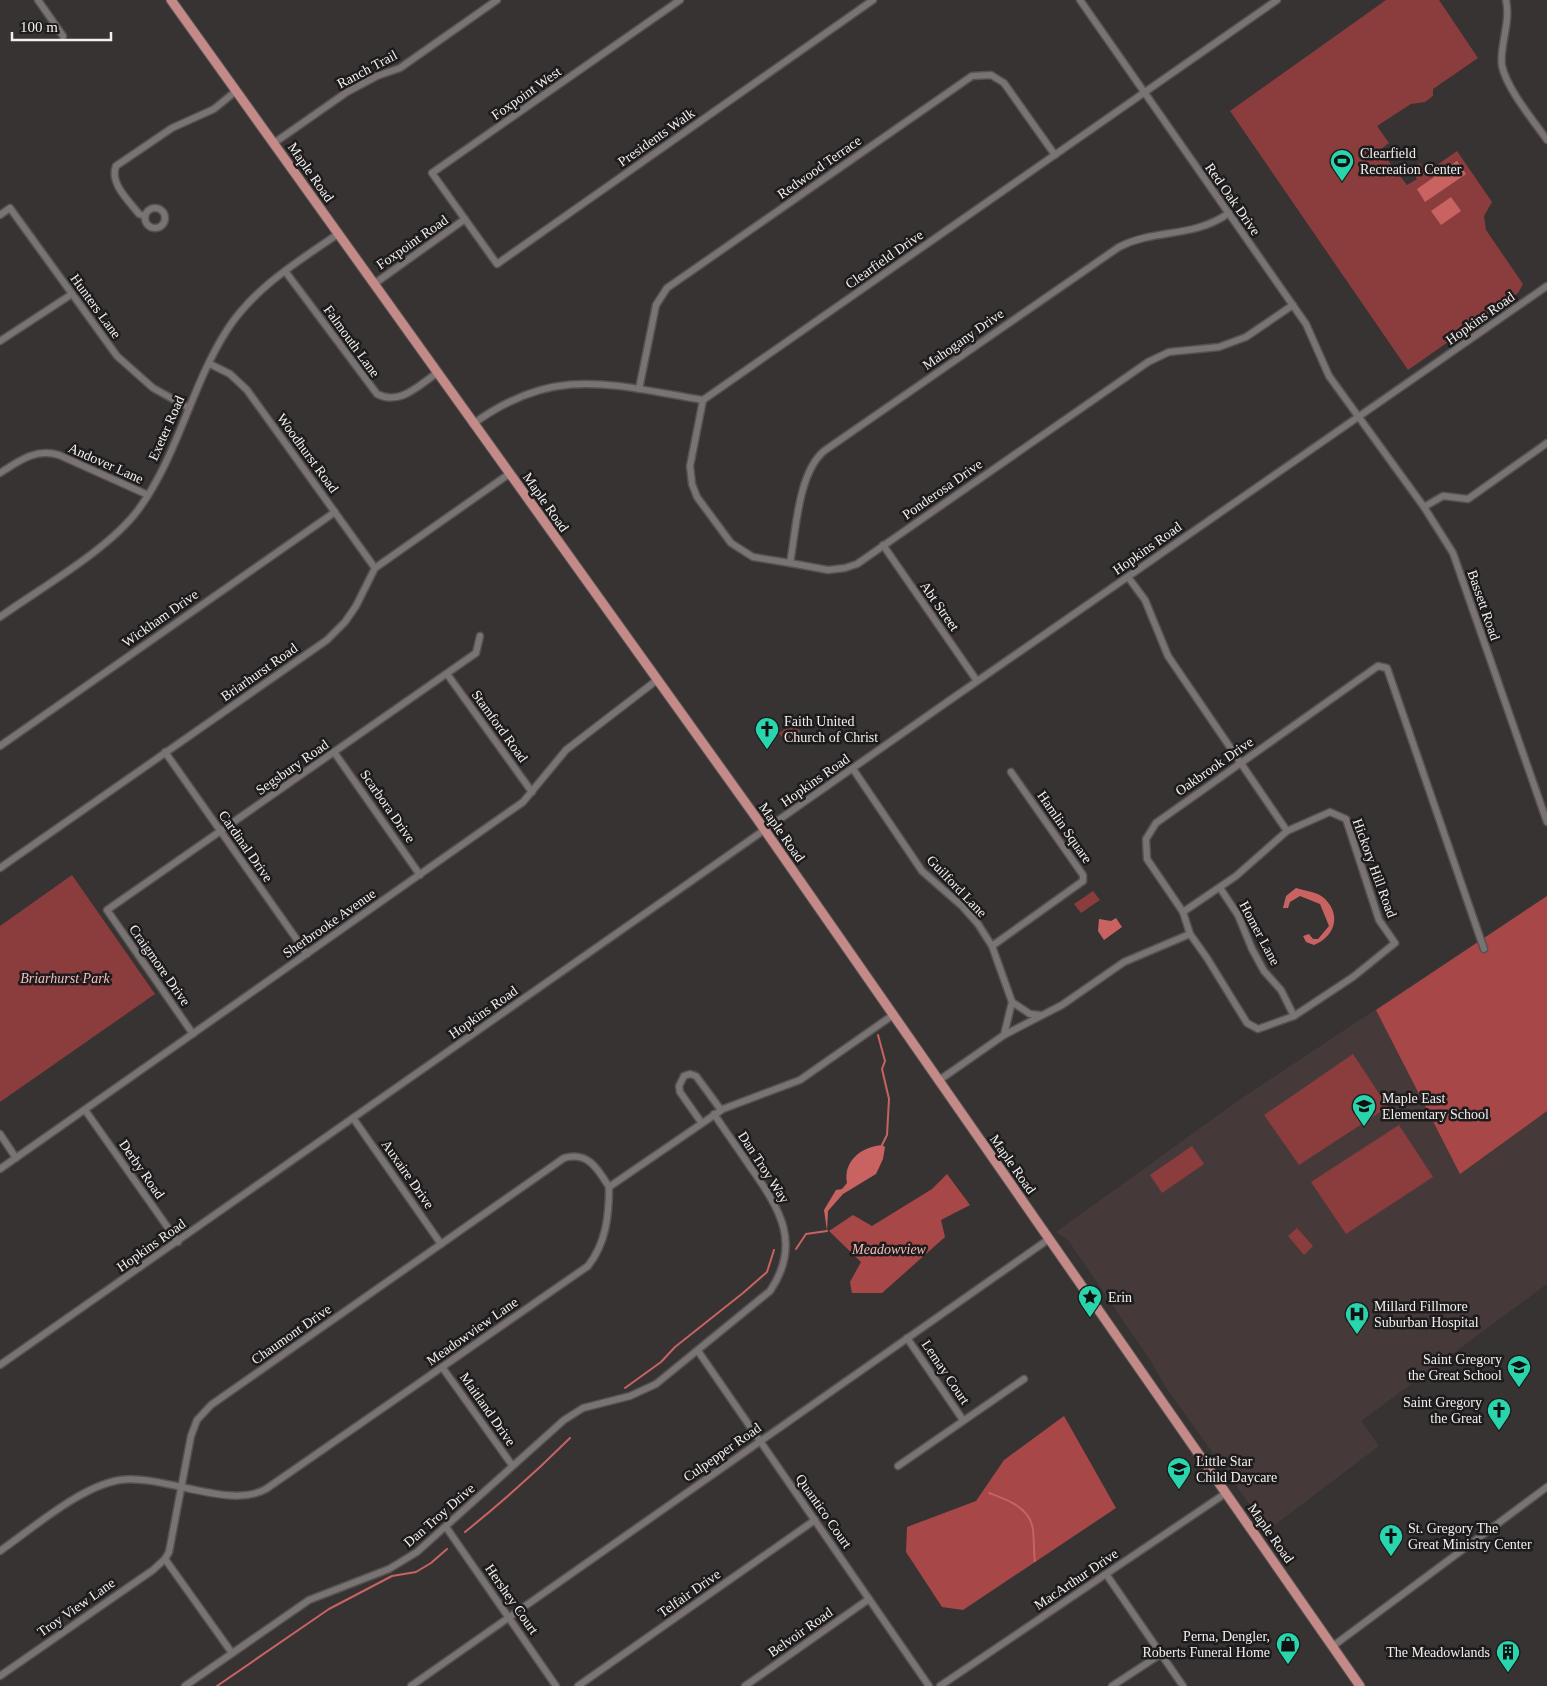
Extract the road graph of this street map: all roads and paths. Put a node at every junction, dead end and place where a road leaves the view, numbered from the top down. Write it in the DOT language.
graph roads {
  1 [pos="38,0"];
  2 [pos="171,0"];
  3 [pos="497,0"];
  4 [pos="667,0"];
  5 [pos="680,0"];
  6 [pos="873,0"];
  7 [pos="1081,0"];
  8 [pos="1278,0"];
  9 [pos="1506,0"];
  10 [pos="671,6"];
  11 [pos="63,36"];
  12 [pos="236,90"];
  13 [pos="1144,92"];
  14 [pos="1547,140"];
  15 [pos="274,143"];
  16 [pos="1055,155"];
  17 [pos="1229,214"];
  18 [pos="0,215"];
  19 [pos="145,216"];
  20 [pos="465,219"];
  21 [pos="338,234"];
  22 [pos="285,271"];
  23 [pos="374,284"];
  24 [pos="1547,286"];
  25 [pos="72,294"];
  26 [pos="1292,305"];
  27 [pos="0,341"];
  28 [pos="210,364"];
  29 [pos="437,373"];
  30 [pos="639,389"];
  31 [pos="703,400"];
  32 [pos="189,408"];
  33 [pos="1359,416"];
  34 [pos="473,424"];
  35 [pos="1547,443"];
  36 [pos="0,473"];
  37 [pos="509,474"];
  38 [pos="148,495"];
  39 [pos="1424,507"];
  40 [pos="335,512"];
  41 [pos="883,545"];
  42 [pos="790,564"];
  43 [pos="375,568"];
  44 [pos="1128,577"];
  45 [pos="0,617"];
  46 [pos="480,636"];
  47 [pos="447,674"];
  48 [pos="657,680"];
  49 [pos="978,681"];
  50 [pos="0,746"];
  51 [pos="165,752"];
  52 [pos="334,752"];
  53 [pos="1241,763"];
  54 [pos="853,769"];
  55 [pos="1011,772"];
  56 [pos="532,792"];
  57 [pos="1547,822"];
  58 [pos="765,830"];
  59 [pos="221,831"];
  60 [pos="1287,831"];
  61 [pos="0,868"];
  62 [pos="420,875"];
  63 [pos="1220,888"];
  64 [pos="107,910"];
  65 [pos="1183,912"];
  66 [pos="1190,934"];
  67 [pos="992,946"];
  68 [pos="1484,949"];
  69 [pos="307,954"];
  70 [pos="1012,1002"];
  71 [pos="893,1015"];
  72 [pos="1040,1015"];
  73 [pos="1294,1016"];
  74 [pos="193,1034"];
  75 [pos="1004,1035"];
  76 [pos="938,1080"];
  77 [pos="85,1110"];
  78 [pos="721,1110"];
  79 [pos="714,1114"];
  80 [pos="353,1118"];
  81 [pos="700,1122"];
  82 [pos="0,1134"];
  83 [pos="16,1158"];
  84 [pos="0,1169"];
  85 [pos="609,1187"];
  86 [pos="1049,1239"];
  87 [pos="178,1242"];
  88 [pos="441,1244"];
  89 [pos="908,1338"];
  90 [pos="698,1351"];
  91 [pos="0,1366"];
  92 [pos="442,1366"];
  93 [pos="1024,1379"];
  94 [pos="963,1420"];
  95 [pos="760,1440"];
  96 [pos="512,1465"];
  97 [pos="898,1466"];
  98 [pos="180,1486"];
  99 [pos="1547,1487"];
  100 [pos="1226,1493"];
  101 [pos="815,1520"];
  102 [pos="446,1527"];
  103 [pos="0,1551"];
  104 [pos="165,1559"];
  105 [pos="1106,1574"];
  106 [pos="870,1599"];
  107 [pos="509,1618"];
  108 [pos="1333,1646"];
  109 [pos="232,1653"];
  110 [pos="1161,1654"];
  111 [pos="0,1676"];
  112 [pos="185,1686"];
  113 [pos="411,1686"];
  114 [pos="556,1686"];
  115 [pos="578,1686"];
  116 [pos="745,1686"];
  117 [pos="929,1686"];
  118 [pos="940,1686"];
  119 [pos="1112,1686"];
  120 [pos="1183,1686"];
  121 [pos="1360,1686"];
  1 -- 11 [label="street"];
  2 -- 12 [label="main road, Maple Road"];
  3 -- 15 [label="street, Ranch Trail"];
  4 -- 10 [label="street"];
  5 -- 10 [label="street, Foxpoint West"];
  6 -- 20 [label="street, Presidents Walk"];
  7 -- 13 [label="street, Red Oak Drive"];
  8 -- 13 [label="street, Clearfield Drive"];
  9 -- 14 [label="street"];
  10 -- 20 [label="street, Foxpoint West"];
  12 -- 15 [label="main road, Maple Road"];
  12 -- 19 [label="street"];
  13 -- 16 [label="street, Clearfield Drive"];
  13 -- 17 [label="street, Red Oak Drive"];
  15 -- 21 [label="main road, Maple Road"];
  16 -- 30 [label="street, Redwood Terrace"];
  16 -- 31 [label="street, Clearfield Drive"];
  17 -- 26 [label="street, Red Oak Drive"];
  17 -- 42 [label="street, Mahogany Drive"];
  18 -- 25 [label="street, Hunters Lane"];
  20 -- 23 [label="street, Foxpoint Road"];
  21 -- 22 [label="street, Exeter Road"];
  21 -- 23 [label="main road, Maple Road"];
  22 -- 28 [label="street, Exeter Road"];
  22 -- 29 [label="street, Falmouth Lane"];
  23 -- 29 [label="main road, Maple Road"];
  24 -- 33 [label="street, Hopkins Road"];
  25 -- 27 [label="street"];
  25 -- 32 [label="street, Hunters Lane"];
  26 -- 33 [label="street, Red Oak Drive"];
  26 -- 41 [label="street, Ponderosa Drive"];
  28 -- 32 [label="street, Exeter Road"];
  28 -- 40 [label="street, Woodhurst Road"];
  29 -- 34 [label="main road, Maple Road"];
  30 -- 31 [label="street"];
  30 -- 34 [label="street"];
  31 -- 42 [label="street, Ponderosa Drive"];
  32 -- 38 [label="street, Exeter Road"];
  33 -- 39 [label="street, Bassett Road"];
  33 -- 44 [label="street, Hopkins Road"];
  34 -- 37 [label="main road, Maple Road"];
  35 -- 39 [label="street"];
  36 -- 38 [label="street, Andover Lane"];
  37 -- 43 [label="street, Briarhurst Road"];
  37 -- 48 [label="main road, Maple Road"];
  38 -- 45 [label="street, Exeter Road"];
  39 -- 57 [label="street, Bassett Road"];
  40 -- 43 [label="street, Woodhurst Road"];
  40 -- 50 [label="street, Wickham Drive"];
  41 -- 42 [label="street, Ponderosa Drive"];
  41 -- 49 [label="street, Abt Street"];
  43 -- 51 [label="street, Briarhurst Road"];
  44 -- 49 [label="street, Hopkins Road"];
  44 -- 53 [label="street"];
  46 -- 47 [label="street, Segsbury Road"];
  47 -- 52 [label="street, Segsbury Road"];
  47 -- 56 [label="street, Stamford Road"];
  48 -- 56 [label="street, Sherbrooke Avenue"];
  48 -- 58 [label="main road, Maple Road"];
  49 -- 54 [label="street, Hopkins Road"];
  51 -- 59 [label="street, Cardinal Drive"];
  51 -- 61 [label="street, Briarhurst Road"];
  52 -- 59 [label="street, Segsbury Road"];
  52 -- 62 [label="street, Scarbora Drive"];
  53 -- 60 [label="street"];
  53 -- 65 [label="street, Oakbrook Drive"];
  53 -- 68 [label="street, Oakbrook Drive"];
  54 -- 58 [label="street, Hopkins Road"];
  54 -- 67 [label="street, Guilford Lane"];
  55 -- 67 [label="street, Hamlin Square"];
  56 -- 62 [label="street, Sherbrooke Avenue"];
  58 -- 71 [label="main road, Maple Road"];
  58 -- 80 [label="street, Hopkins Road"];
  59 -- 64 [label="street, Segsbury Road"];
  59 -- 69 [label="street, Cardinal Drive"];
  60 -- 63 [label="street, Hickory Hill Road"];
  60 -- 73 [label="street, Hickory Hill Road"];
  62 -- 69 [label="street, Sherbrooke Avenue"];
  63 -- 65 [label="street, Hickory Hill Road"];
  63 -- 73 [label="street, Homer Lane"];
  64 -- 74 [label="street, Craigmore Drive"];
  65 -- 66 [label="street, Oakbrook Drive"];
  66 -- 72 [label="street"];
  66 -- 73 [label="street, Hickory Hill Road"];
  67 -- 70 [label="street, Guilford Lane"];
  69 -- 74 [label="street, Sherbrooke Avenue"];
  70 -- 72 [label="street"];
  70 -- 75 [label="street"];
  71 -- 76 [label="main road, Maple Road"];
  71 -- 78 [label="street"];
  72 -- 75 [label="street"];
  74 -- 77 [label="street, Sherbrooke Avenue"];
  75 -- 76 [label="street"];
  76 -- 86 [label="main road, Maple Road"];
  77 -- 83 [label="street, Sherbrooke Avenue"];
  77 -- 87 [label="street, Derby Road"];
  78 -- 79 [label="street"];
  78 -- 81 [label="street"];
  79 -- 81 [label="street"];
  79 -- 90 [label="street, Dan Troy Way"];
  80 -- 87 [label="street, Hopkins Road"];
  80 -- 88 [label="street, Auxaire Drive"];
  81 -- 85 [label="street"];
  82 -- 83 [label="street"];
  83 -- 84 [label="street, Sherbrooke Avenue"];
  85 -- 88 [label="street, Chaumont Drive"];
  85 -- 92 [label="street, Meadowview Lane"];
  86 -- 89 [label="street, Culpepper Road"];
  86 -- 100 [label="main road, Maple Road"];
  87 -- 91 [label="street, Hopkins Road"];
  88 -- 98 [label="street, Chaumont Drive"];
  89 -- 94 [label="street, Lemay Court"];
  89 -- 95 [label="street, Culpepper Road"];
  90 -- 95 [label="street, Quantico Court"];
  90 -- 96 [label="street, Dan Troy Drive"];
  92 -- 96 [label="street, Maitland Drive"];
  92 -- 98 [label="street, Meadowview Lane"];
  93 -- 94 [label="street, Lemay Court"];
  94 -- 97 [label="street, Lemay Court"];
  95 -- 101 [label="street, Quantico Court"];
  95 -- 107 [label="street, Culpepper Road"];
  96 -- 102 [label="street, Dan Troy Drive"];
  98 -- 103 [label="street, Meadowview Lane"];
  98 -- 104 [label="street, Chaumont Drive"];
  99 -- 108 [label="street"];
  100 -- 105 [label="street, MacArthur Drive"];
  100 -- 108 [label="main road, Maple Road"];
  101 -- 106 [label="street, Quantico Court"];
  101 -- 115 [label="street, Telfair Drive"];
  102 -- 107 [label="street, Hershey Court"];
  102 -- 109 [label="street, Dan Troy Drive"];
  104 -- 109 [label="street"];
  104 -- 111 [label="street, Troy View Lane"];
  105 -- 110 [label="street"];
  105 -- 118 [label="street, MacArthur Drive"];
  106 -- 116 [label="street, Belvoir Road"];
  106 -- 117 [label="street, Quantico Court"];
  107 -- 113 [label="street, Culpepper Road"];
  107 -- 114 [label="street, Hershey Court"];
  108 -- 121 [label="main road, Maple Road"];
  109 -- 112 [label="street, Dan Troy Drive"];
  110 -- 119 [label="street"];
  110 -- 120 [label="street"];
}
